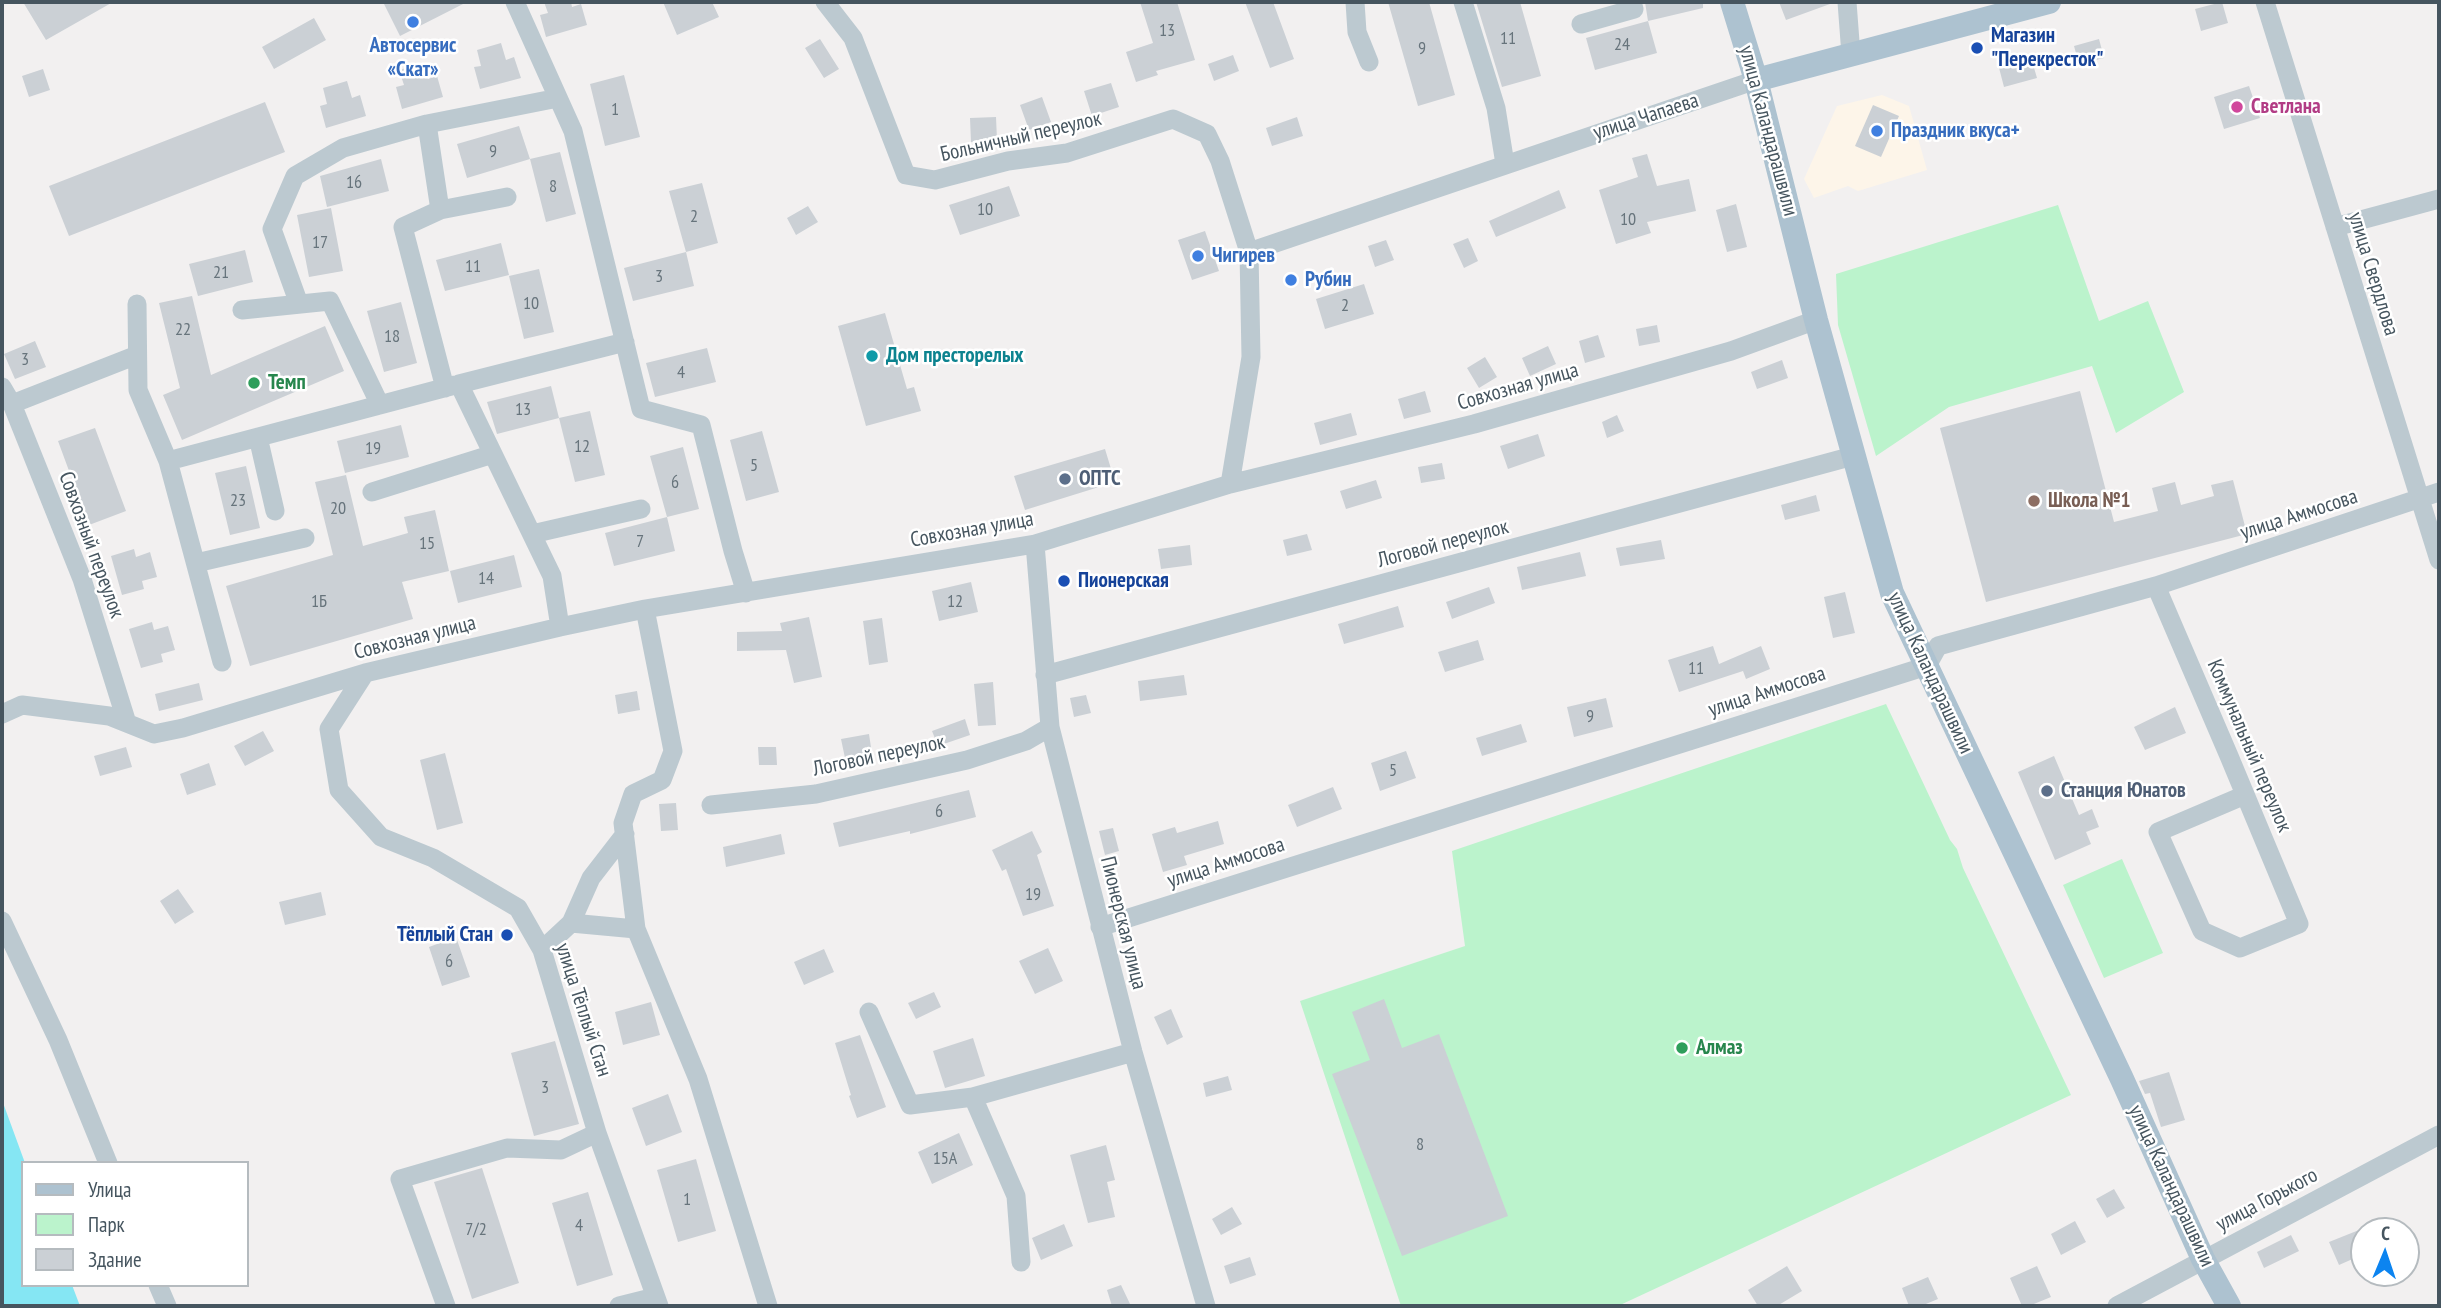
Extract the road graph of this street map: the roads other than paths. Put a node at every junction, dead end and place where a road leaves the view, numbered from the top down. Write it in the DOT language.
graph roads {
  1 [pos="515,2"];
  2 [pos="825,2"];
  3 [pos="1355,2"];
  4 [pos="1462,2"];
  5 [pos="1632,2"];
  6 [pos="1732,2"];
  7 [pos="1847,2"];
  8 [pos="2049,2"];
  9 [pos="2265,2"];
  10 [pos="1581,24"];
  11 [pos="1851,55"];
  12 [pos="1369,62"];
  13 [pos="1756,80"];
  14 [pos="558,97"];
  15 [pos="427,124"];
  16 [pos="1505,164"];
  17 [pos="507,197"];
  18 [pos="2439,199"];
  19 [pos="440,210"];
  20 [pos="2335,227"];
  21 [pos="1249,252"];
  22 [pos="137,304"];
  23 [pos="299,304"];
  24 [pos="242,310"];
  25 [pos="1816,320"];
  26 [pos="625,342"];
  27 [pos="137,355"];
  28 [pos="452,386"];
  29 [pos="7,396"];
  30 [pos="380,405"];
  31 [pos="258,437"];
  32 [pos="493,454"];
  33 [pos="1853,456"];
  34 [pos="168,461"];
  35 [pos="1230,484"];
  36 [pos="372,492"];
  37 [pos="2439,492"];
  38 [pos="2419,499"];
  39 [pos="641,509"];
  40 [pos="275,510"];
  41 [pos="532,534"];
  42 [pos="304,538"];
  43 [pos="1035,544"];
  44 [pos="2439,560"];
  45 [pos="196,563"];
  46 [pos="2156,586"];
  47 [pos="746,593"];
  48 [pos="645,610"];
  49 [pos="560,627"];
  50 [pos="222,662"];
  51 [pos="1927,666"];
  52 [pos="365,673"];
  53 [pos="1045,675"];
  54 [pos="2,714"];
  55 [pos="127,723"];
  56 [pos="1051,727"];
  57 [pos="2245,795"];
  58 [pos="711,805"];
  59 [pos="625,834"];
  60 [pos="2,921"];
  61 [pos="571,923"];
  62 [pos="1100,928"];
  63 [pos="636,929"];
  64 [pos="542,950"];
  65 [pos="870,1012"];
  66 [pos="1133,1052"];
  67 [pos="974,1097"];
  68 [pos="597,1133"];
  69 [pos="2439,1135"];
  70 [pos="107,1161"];
  71 [pos="2203,1259"];
  72 [pos="1021,1262"];
  73 [pos="159,1287"];
  74 [pos="657,1302"];
  75 [pos="167,1306"];
  76 [pos="446,1306"];
  77 [pos="619,1306"];
  78 [pos="768,1306"];
  79 [pos="1206,1306"];
  80 [pos="2117,1306"];
  81 [pos="2229,1306"];
  1 -- 14 [label="street"];
  2 -- 21 [label="street, Больничный переулок"];
  3 -- 12 [label="street"];
  4 -- 16 [label="street"];
  5 -- 10 [label="street"];
  6 -- 13 [label="main road, улица Каландарашвили"];
  7 -- 11 [label="street"];
  8 -- 11 [label="main road, улица Чапаева"];
  9 -- 20 [label="street, улица Свердлова"];
  11 -- 13 [label="main road, улица Чапаева"];
  13 -- 16 [label="street, улица Чапаева"];
  13 -- 25 [label="main road, улица Каландарашвили"];
  14 -- 15 [label="street"];
  14 -- 26 [label="street"];
  15 -- 19 [label="street"];
  15 -- 23 [label="street"];
  16 -- 21 [label="street, улица Чапаева"];
  17 -- 19 [label="street"];
  18 -- 20 [label="street"];
  19 -- 28 [label="street"];
  20 -- 38 [label="street, улица Свердлова"];
  21 -- 35 [label="street"];
  22 -- 27 [label="street"];
  23 -- 24 [label="street"];
  23 -- 30 [label="street"];
  25 -- 33 [label="main road, улица Каландарашвили"];
  25 -- 35 [label="street, Совхозная улица"];
  26 -- 28 [label="street"];
  26 -- 47 [label="street"];
  27 -- 29 [label="street"];
  27 -- 34 [label="street"];
  28 -- 30 [label="street"];
  28 -- 32 [label="street"];
  29 -- 55 [label="street, Совхозный переулок"];
  30 -- 31 [label="street"];
  31 -- 34 [label="street"];
  31 -- 40 [label="street"];
  32 -- 36 [label="street"];
  32 -- 41 [label="street"];
  33 -- 51 [label="main road, улица Каландарашвили"];
  33 -- 53 [label="street, Логовой переулок"];
  34 -- 45 [label="street"];
  35 -- 43 [label="street, Совхозная улица"];
  37 -- 38 [label="street, улица Аммосова"];
  38 -- 44 [label="street, улица Свердлова"];
  38 -- 46 [label="street, улица Аммосова"];
  39 -- 41 [label="street"];
  41 -- 49 [label="street"];
  42 -- 45 [label="street"];
  43 -- 47 [label="street, Совхозная улица"];
  43 -- 53 [label="street, Пионерская улица"];
  45 -- 50 [label="street"];
  46 -- 51 [label="street, улица Аммосова"];
  46 -- 57 [label="street, Коммунальный переулок"];
  47 -- 48 [label="street, Совхозная улица"];
  48 -- 49 [label="street, Совхозная улица"];
  48 -- 59 [label="street"];
  49 -- 52 [label="street, Совхозная улица"];
  51 -- 62 [label="street, улица Аммосова"];
  51 -- 71 [label="main road, улица Каландарашвили"];
  52 -- 55 [label="street, Совхозная улица"];
  52 -- 64 [label="street, улица Тёплый Стан"];
  53 -- 56 [label="street, Пионерская улица"];
  54 -- 55 [label="street, Совхозная улица"];
  56 -- 58 [label="street, Логовой переулок"];
  56 -- 62 [label="street, Пионерская улица"];
  57 -- 57 [label="street, Коммунальный переулок"];
  59 -- 61 [label="street"];
  59 -- 63 [label="street"];
  60 -- 70 [label="street"];
  61 -- 63 [label="street"];
  61 -- 64 [label="street"];
  62 -- 66 [label="street, Пионерская улица"];
  63 -- 78 [label="street"];
  64 -- 68 [label="street, улица Тёплый Стан"];
  65 -- 67 [label="street"];
  66 -- 67 [label="street"];
  66 -- 79 [label="street, Пионерская улица"];
  67 -- 72 [label="street"];
  68 -- 74 [label="street, улица Тёплый Стан"];
  68 -- 76 [label="street"];
  69 -- 71 [label="street, улица Горького"];
  71 -- 80 [label="street, улица Горького"];
  71 -- 81 [label="main road, улица Каландарашвили"];
  73 -- 75 [label="street"];
  74 -- 77 [label="street, улица Тёплый Стан"];
}
